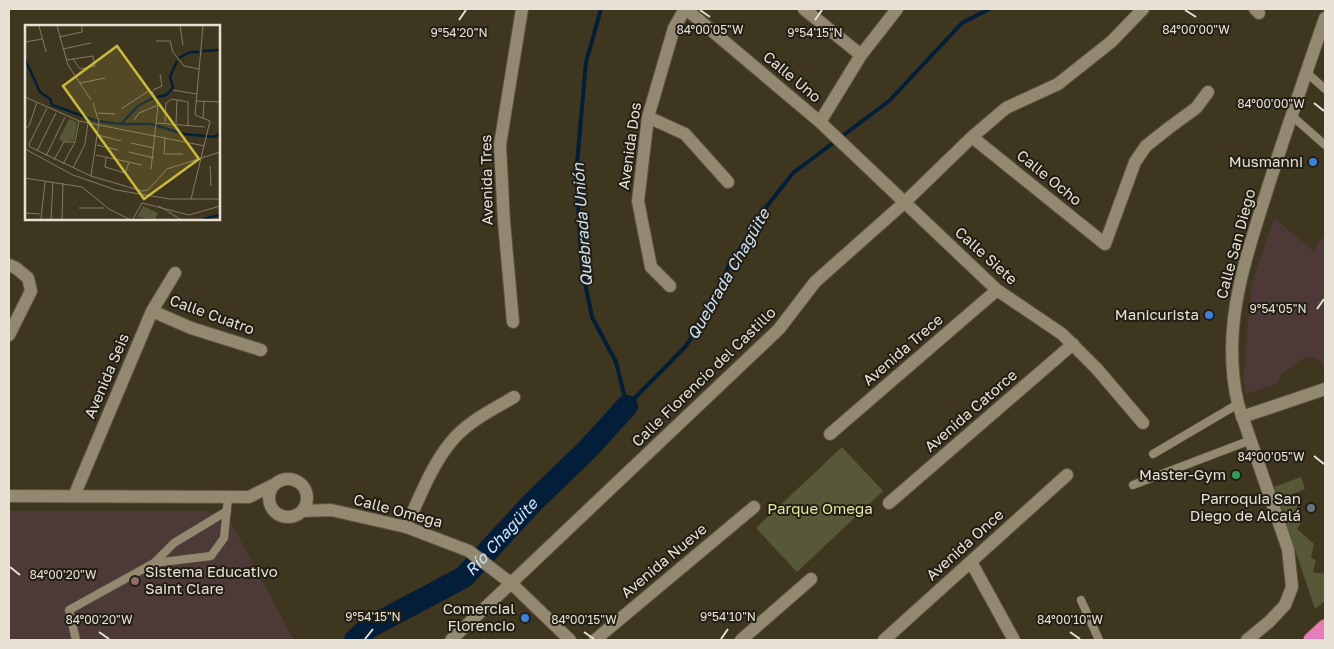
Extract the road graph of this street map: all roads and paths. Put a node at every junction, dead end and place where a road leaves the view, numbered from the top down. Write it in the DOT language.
graph roads {
  1 [pos="522,9"];
  2 [pos="686,9"];
  3 [pos="804,9"];
  4 [pos="897,9"];
  5 [pos="1143,9"];
  6 [pos="1325,18"];
  7 [pos="861,55"];
  8 [pos="1306,72"];
  9 [pos="1325,89"];
  10 [pos="1208,92"];
  11 [pos="1291,115"];
  12 [pos="648,117"];
  13 [pos="820,122"];
  14 [pos="830,131"];
  15 [pos="972,137"];
  16 [pos="1325,145"];
  17 [pos="728,182"];
  18 [pos="905,202"];
  19 [pos="9,265"];
  20 [pos="175,273"];
  21 [pos="670,286"];
  22 [pos="996,290"];
  23 [pos="152,310"];
  24 [pos="513,322"];
  25 [pos="9,335"];
  26 [pos="1073,344"];
  27 [pos="261,350"];
  28 [pos="1325,390"];
  29 [pos="514,397"];
  30 [pos="1238,404"];
  31 [pos="1242,417"];
  32 [pos="1143,422"];
  33 [pos="830,434"];
  34 [pos="1251,440"];
  35 [pos="1153,454"];
  36 [pos="1067,474"];
  37 [pos="274,484"];
  38 [pos="1132,485"];
  39 [pos="307,492"];
  40 [pos="9,496"];
  41 [pos="74,496"];
  42 [pos="249,497"];
  43 [pos="228,498"];
  44 [pos="889,503"];
  45 [pos="272,507"];
  46 [pos="754,507"];
  47 [pos="331,510"];
  48 [pos="227,511"];
  49 [pos="302,511"];
  50 [pos="406,527"];
  51 [pos="970,562"];
  52 [pos="154,564"];
  53 [pos="811,579"];
  54 [pos="512,584"];
  55 [pos="1081,600"];
  56 [pos="1325,627"];
  57 [pos="76,640"];
  58 [pos="451,640"];
  59 [pos="570,640"];
  60 [pos="596,640"];
  61 [pos="741,640"];
  62 [pos="884,640"];
  63 [pos="1014,640"];
  64 [pos="1100,640"];
  65 [pos="1246,640"];
  66 [pos="1311,640"];
  1 -- 24 [label="street, Avenida Tres"];
  2 -- 12 [label="street, Avenida Dos"];
  2 -- 13 [label="street, Calle Uno"];
  3 -- 7 [label="street"];
  4 -- 7 [label="street"];
  5 -- 15 [label="street, Calle Florencio del Castillo"];
  6 -- 8 [label="street, Calle San Diego"];
  7 -- 13 [label="street"];
  8 -- 9 [label="lane"];
  8 -- 11 [label="street, Calle San Diego"];
  10 -- 15 [label="street, Calle Ocho"];
  11 -- 16 [label="lane"];
  11 -- 30 [label="street, Calle San Diego"];
  12 -- 17 [label="street"];
  12 -- 21 [label="street, Avenida Dos"];
  13 -- 14 [label="street, Calle Uno"];
  14 -- 18 [label="street, Calle Siete"];
  15 -- 18 [label="street, Calle Florencio del Castillo"];
  18 -- 22 [label="street, Calle Siete"];
  18 -- 54 [label="street, Calle Florencio del Castillo"];
  19 -- 25 [label="street"];
  20 -- 23 [label="street, Avenida Seis"];
  22 -- 26 [label="street, Calle Siete"];
  22 -- 33 [label="street, Avenida Trece"];
  23 -- 27 [label="street, Calle Cuatro"];
  23 -- 41 [label="street, Avenida Seis"];
  26 -- 32 [label="street, Calle Siete"];
  26 -- 44 [label="street, Avenida Catorce"];
  28 -- 31 [label="street"];
  29 -- 50 [label="street"];
  30 -- 31 [label="street, Calle San Diego"];
  30 -- 35 [label="lane"];
  31 -- 34 [label="street, Calle San Diego"];
  34 -- 38 [label="lane"];
  34 -- 65 [label="street, Calle San Diego"];
  36 -- 51 [label="street, Avenida Once"];
  37 -- 39 [label="street"];
  37 -- 42 [label="street"];
  37 -- 45 [label="street"];
  39 -- 47 [label="street, Calle Omega"];
  39 -- 49 [label="street"];
  40 -- 41 [label="street"];
  41 -- 43 [label="street"];
  42 -- 43 [label="street"];
  42 -- 45 [label="street"];
  43 -- 48 [label="lane"];
  45 -- 49 [label="street"];
  46 -- 60 [label="street, Avenida Nueve"];
  47 -- 49 [label="street, Calle Omega"];
  47 -- 50 [label="street, Calle Omega"];
  48 -- 52 [label="lane"];
  48 -- 52 [label="lane"];
  50 -- 54 [label="street, Calle Omega"];
  51 -- 62 [label="street, Avenida Once"];
  51 -- 63 [label="street"];
  52 -- 57 [label="lane"];
  53 -- 61 [label="street"];
  54 -- 58 [label="street, Calle Florencio del Castillo"];
  54 -- 59 [label="street, Calle Omega"];
  55 -- 64 [label="lane"];
  56 -- 66 [label="highway"];
}
